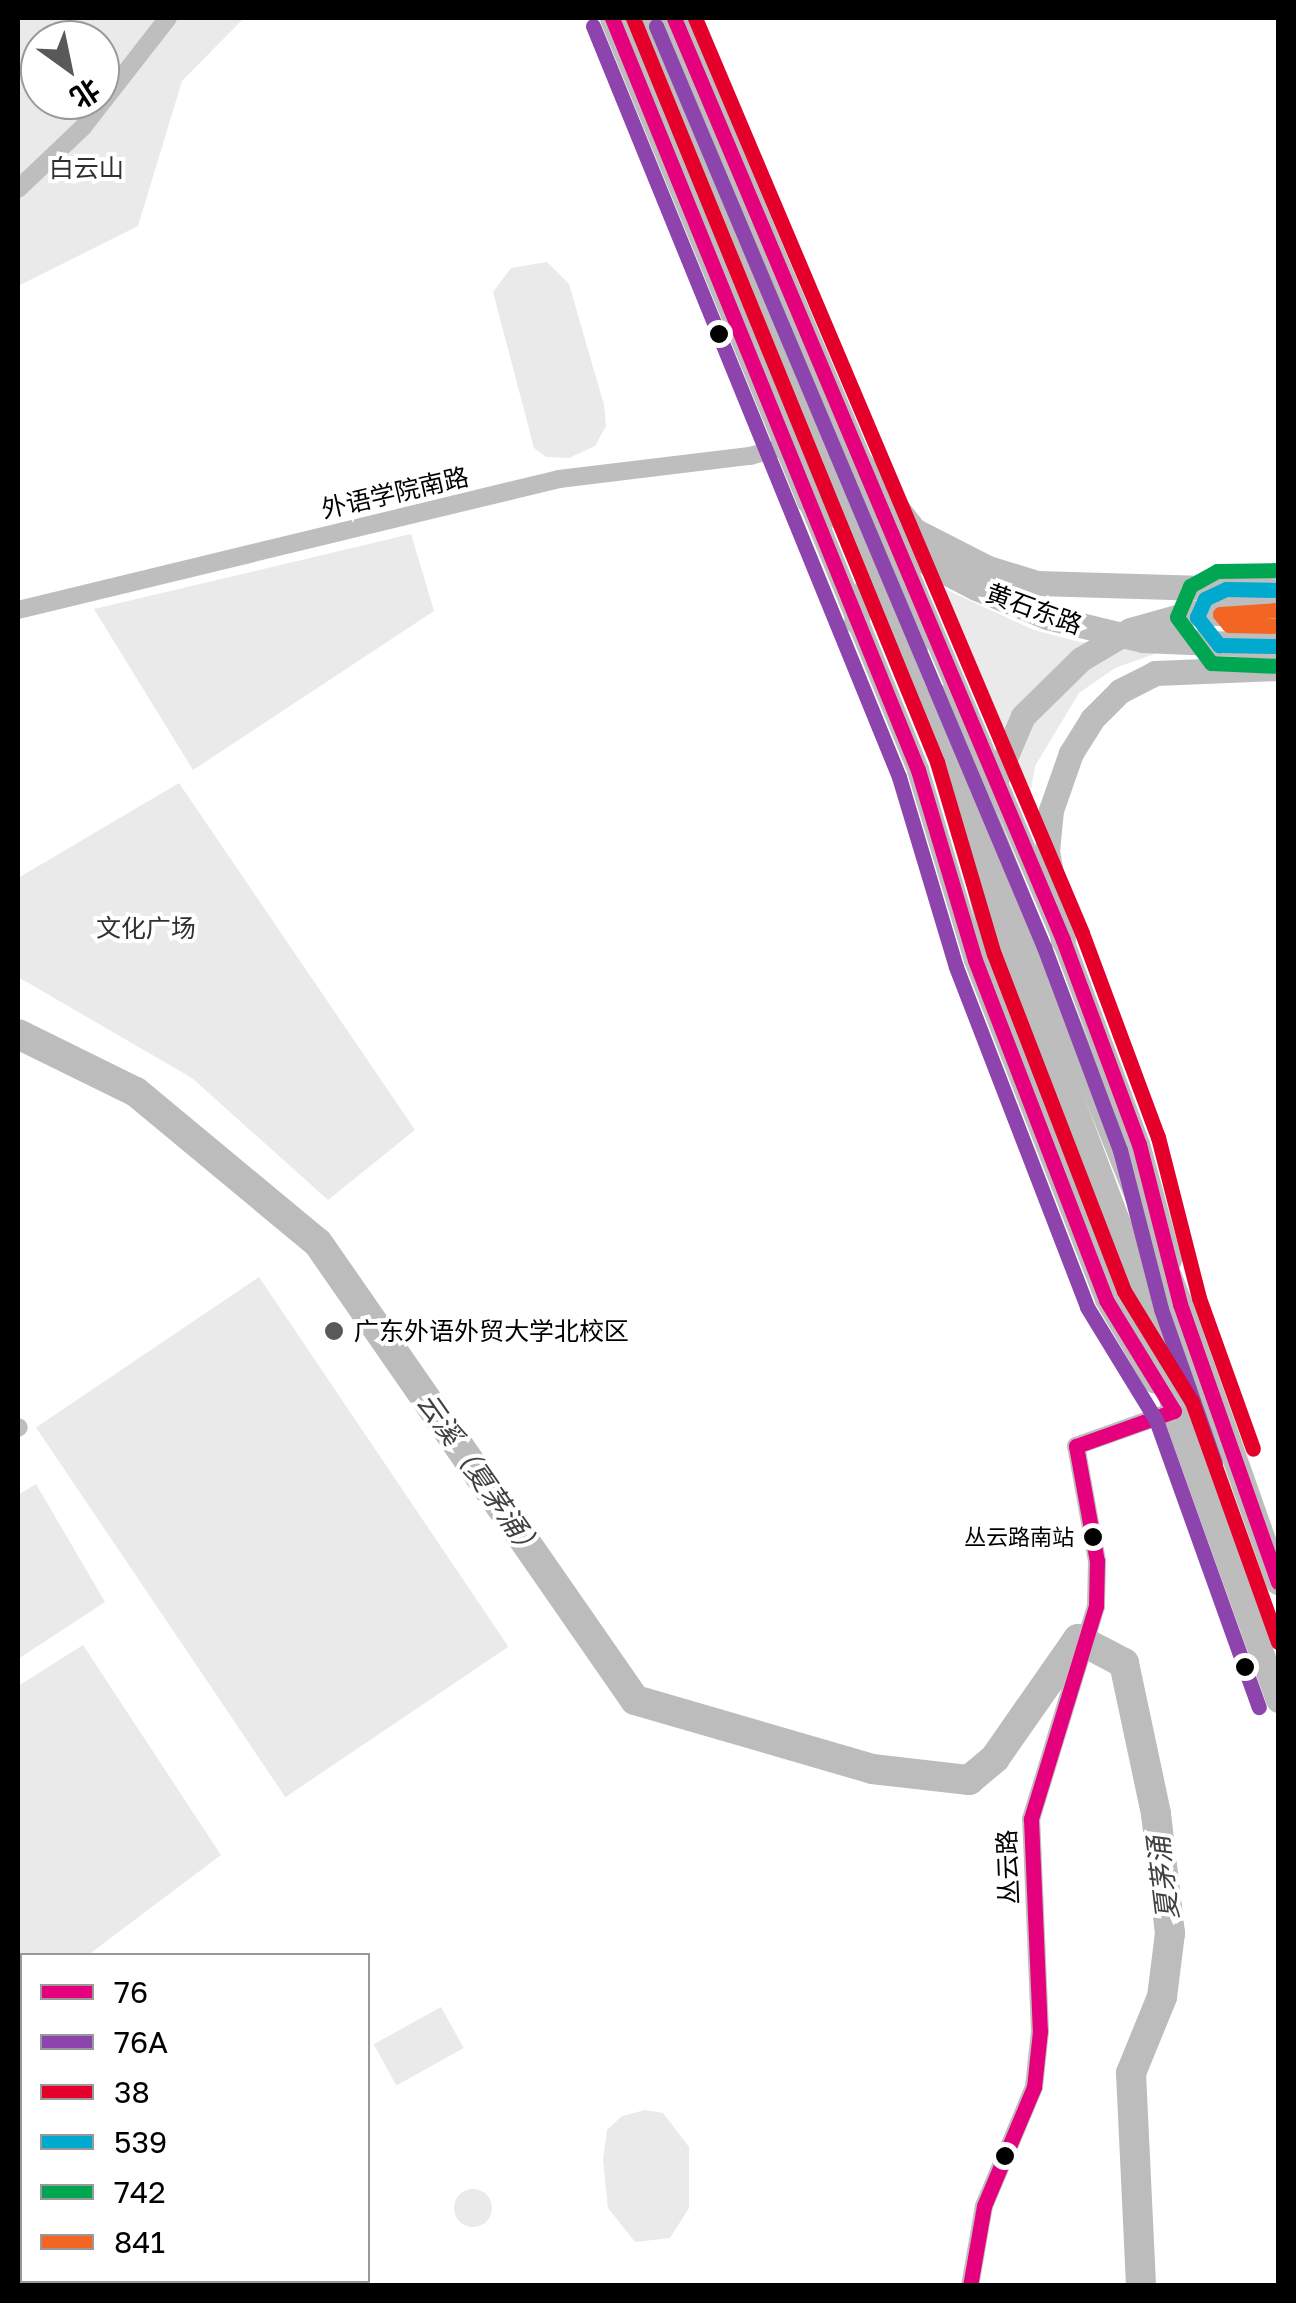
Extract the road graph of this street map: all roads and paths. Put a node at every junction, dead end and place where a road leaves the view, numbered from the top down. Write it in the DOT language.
graph roads {
  1 [pos="168,18"];
  2 [pos="612,18"];
  3 [pos="635,18"];
  4 [pos="654,18"];
  5 [pos="674,18"];
  6 [pos="709,170"];
  7 [pos="18,189"];
  8 [pos="845,424"];
  9 [pos="788,446"];
  10 [pos="860,462"];
  11 [pos="809,500"];
  12 [pos="934,542"];
  13 [pos="900,549"];
  14 [pos="916,586"];
  15 [pos="1226,589"];
  16 [pos="1278,590"];
  17 [pos="18,610"];
  18 [pos="1278,613"];
  19 [pos="856,621"];
  20 [pos="1219,645"];
  21 [pos="1278,646"];
  22 [pos="1278,668"];
  23 [pos="1016,920"];
  24 [pos="1064,940"];
  25 [pos="1180,1304"];
  26 [pos="1174,1411"];
  27 [pos="1278,1582"];
  28 [pos="1278,1700"];
  29 [pos="970,2286"];
  1 -- 7 [label="street"];
  2 -- 9 [label="highway"];
  3 -- 6 [label="highway"];
  4 -- 6 [label="highway"];
  5 -- 8 [label="highway, 黄石东路"];
  6 -- 23 [label="highway"];
  8 -- 9 [label="street, 外语学院南路"];
  8 -- 10 [label="highway, 黄石东路"];
  9 -- 11 [label="highway"];
  9 -- 17 [label="street, 外语学院南路"];
  10 -- 12 [label="highway, 黄石东路"];
  10 -- 13 [label="main road"];
  11 -- 13 [label="highway, 黄石东路"];
  11 -- 19 [label="main road"];
  12 -- 13 [label="highway"];
  12 -- 15 [label="highway, 黄石东路"];
  13 -- 14 [label="main road"];
  13 -- 19 [label="highway"];
  13 -- 20 [label="highway, 黄石东路"];
  14 -- 19 [label="main road"];
  14 -- 24 [label="main road"];
  15 -- 16 [label="highway, 黄石东路"];
  15 -- 20 [label="highway"];
  18 -- 26 [label="highway"];
  19 -- 26 [label="main road"];
  20 -- 21 [label="highway, 黄石东路"];
  22 -- 24 [label="highway"];
  23 -- 25 [label="highway"];
  23 -- 26 [label="highway"];
  24 -- 25 [label="main road"];
  25 -- 27 [label="highway"];
  26 -- 28 [label="highway"];
  26 -- 29 [label="street, 丛云路"];
}
